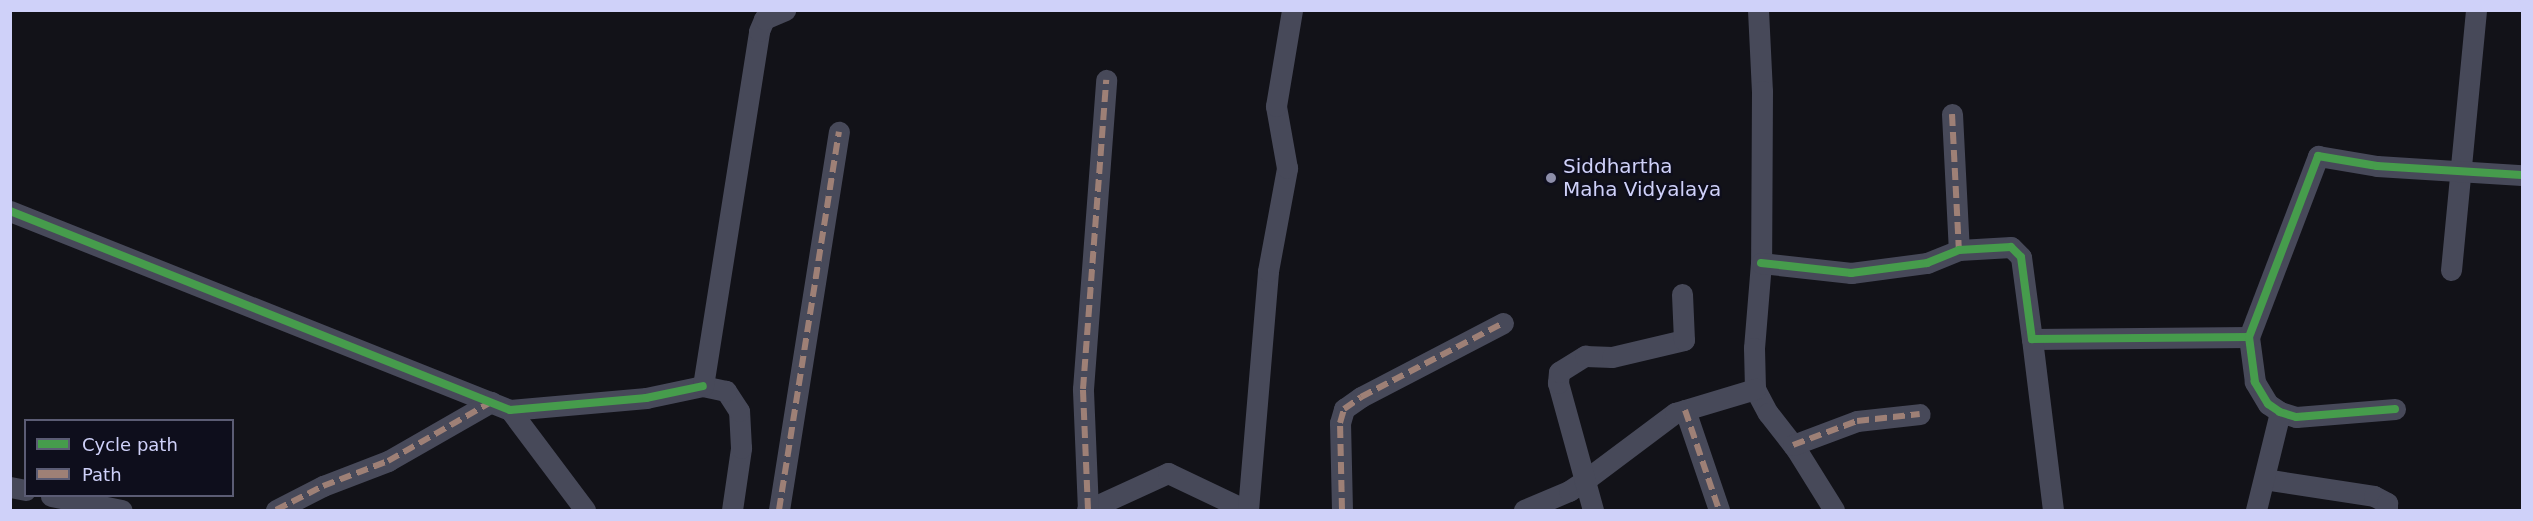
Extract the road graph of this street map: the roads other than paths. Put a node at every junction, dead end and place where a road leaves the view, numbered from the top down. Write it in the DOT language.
graph roads {
  1 [pos="785,10"];
  2 [pos="1292,10"];
  3 [pos="1758,10"];
  4 [pos="2476,10"];
  5 [pos="1106,80"];
  6 [pos="1952,114"];
  7 [pos="839,132"];
  8 [pos="2460,171"];
  9 [pos="2523,175"];
  10 [pos="10,211"];
  11 [pos="1959,250"];
  12 [pos="1761,263"];
  13 [pos="2451,270"];
  14 [pos="1682,294"];
  15 [pos="1503,323"];
  16 [pos="2249,337"];
  17 [pos="2032,339"];
  18 [pos="703,387"];
  19 [pos="1755,389"];
  20 [pos="500,406"];
  21 [pos="2395,409"];
  22 [pos="1686,410"];
  23 [pos="2280,412"];
  24 [pos="1920,414"];
  25 [pos="1793,445"];
  26 [pos="2264,479"];
  27 [pos="1584,481"];
  28 [pos="58,497"];
  29 [pos="97,508"];
  30 [pos="122,510"];
  31 [pos="276,510"];
  32 [pos="585,510"];
  33 [pos="732,510"];
  34 [pos="779,510"];
  35 [pos="1088,510"];
  36 [pos="1247,510"];
  37 [pos="1342,510"];
  38 [pos="1524,510"];
  39 [pos="1593,510"];
  40 [pos="1719,510"];
  41 [pos="1834,510"];
  42 [pos="2053,510"];
  43 [pos="2256,510"];
  44 [pos="2387,510"];
  1 -- 18 [label="street"];
  2 -- 36 [label="street"];
  3 -- 12 [label="street"];
  4 -- 8 [label="street"];
  5 -- 35 [label="street"];
  6 -- 11 [label="street"];
  7 -- 34 [label="street"];
  8 -- 9 [label="street"];
  8 -- 13 [label="street"];
  8 -- 16 [label="street"];
  10 -- 20 [label="street"];
  11 -- 12 [label="street"];
  11 -- 17 [label="street"];
  12 -- 19 [label="street"];
  14 -- 27 [label="street"];
  15 -- 37 [label="street"];
  16 -- 17 [label="street"];
  16 -- 23 [label="street"];
  17 -- 42 [label="street"];
  18 -- 20 [label="street"];
  18 -- 33 [label="street"];
  19 -- 22 [label="street"];
  19 -- 25 [label="street"];
  20 -- 31 [label="street"];
  20 -- 32 [label="street"];
  21 -- 23 [label="street"];
  22 -- 27 [label="street"];
  22 -- 40 [label="street"];
  23 -- 26 [label="street"];
  24 -- 25 [label="street"];
  25 -- 41 [label="street"];
  26 -- 43 [label="street"];
  26 -- 44 [label="street"];
  27 -- 38 [label="street"];
  27 -- 39 [label="street"];
  28 -- 29 [label="street"];
  29 -- 30 [label="street"];
  35 -- 36 [label="street"];
}
